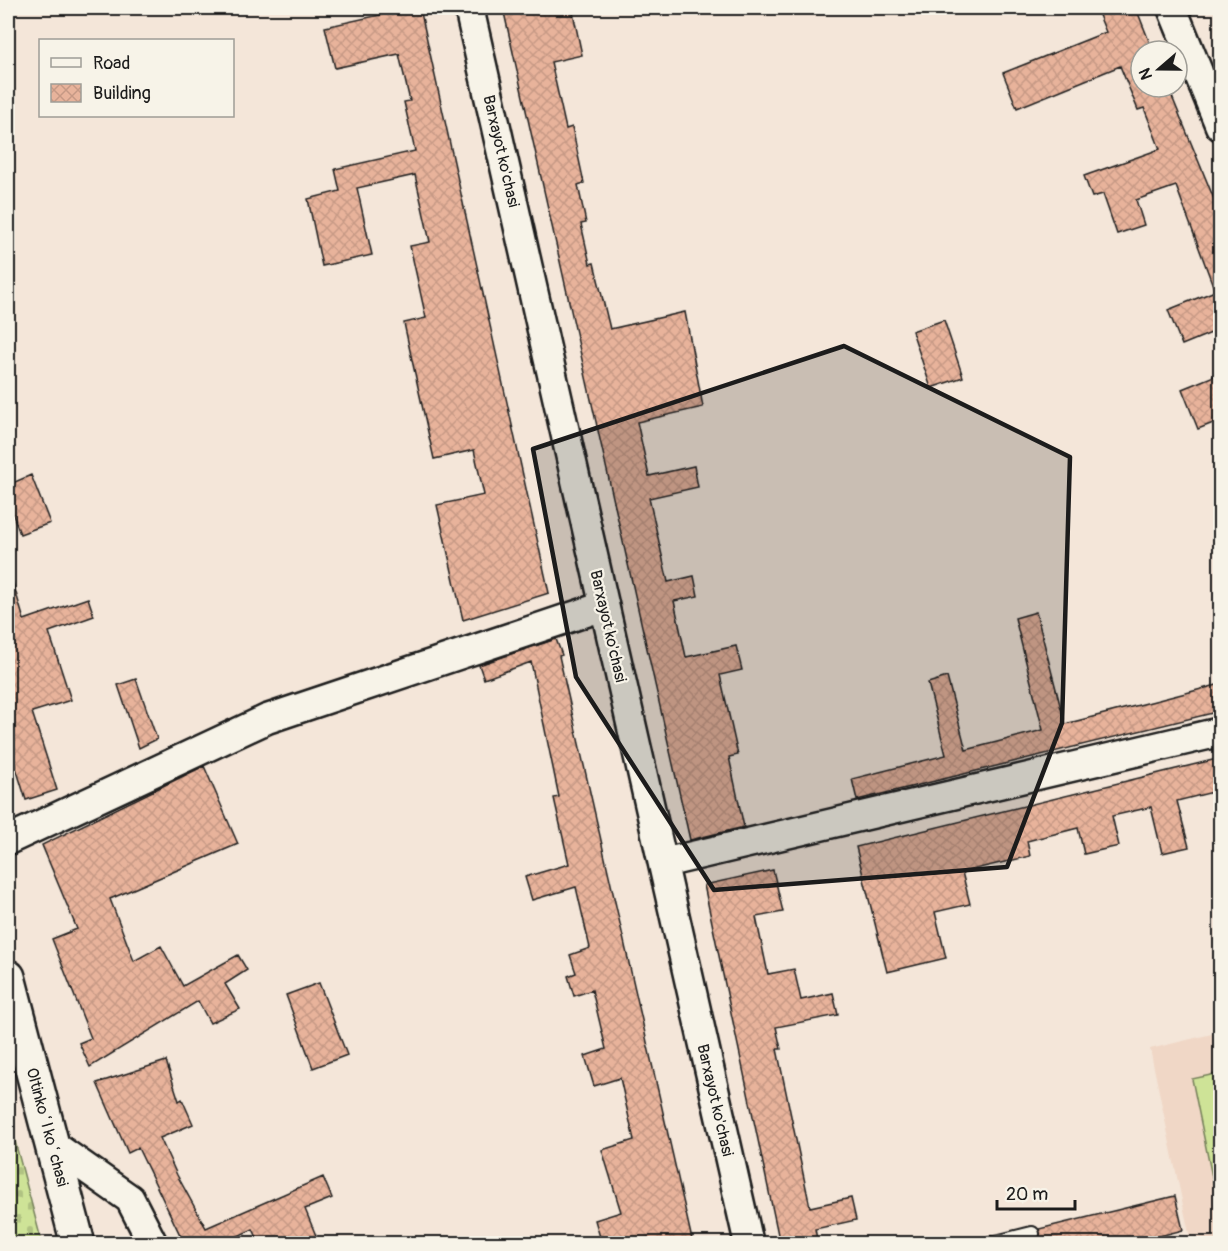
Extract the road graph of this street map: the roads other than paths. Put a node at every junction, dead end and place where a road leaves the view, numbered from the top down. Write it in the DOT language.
graph roads {
  1 [pos="469,8"];
  2 [pos="1172,8"];
  3 [pos="1221,126"];
  4 [pos="604,606"];
  5 [pos="1221,732"];
  6 [pos="8,840"];
  7 [pos="663,863"];
  8 [pos="8,977"];
  9 [pos="53,1145"];
  10 [pos="1032,1234"];
  11 [pos="78,1244"];
  12 [pos="153,1244"];
  13 [pos="749,1244"];
  14 [pos="992,1244"];
  1 -- 4 [label="street, Barxayot ko'chasi"];
  2 -- 3 [label="street"];
  4 -- 6 [label="street"];
  4 -- 7 [label="street, Barxayot ko'chasi"];
  5 -- 7 [label="street"];
  7 -- 13 [label="street, Barxayot ko'chasi"];
  8 -- 9 [label="main road, Oltinkoʻl koʻchasi"];
  9 -- 11 [label="main road, Oltinkoʻl koʻchasi"];
  9 -- 12 [label="street"];
  10 -- 14 [label="lane"];
}
